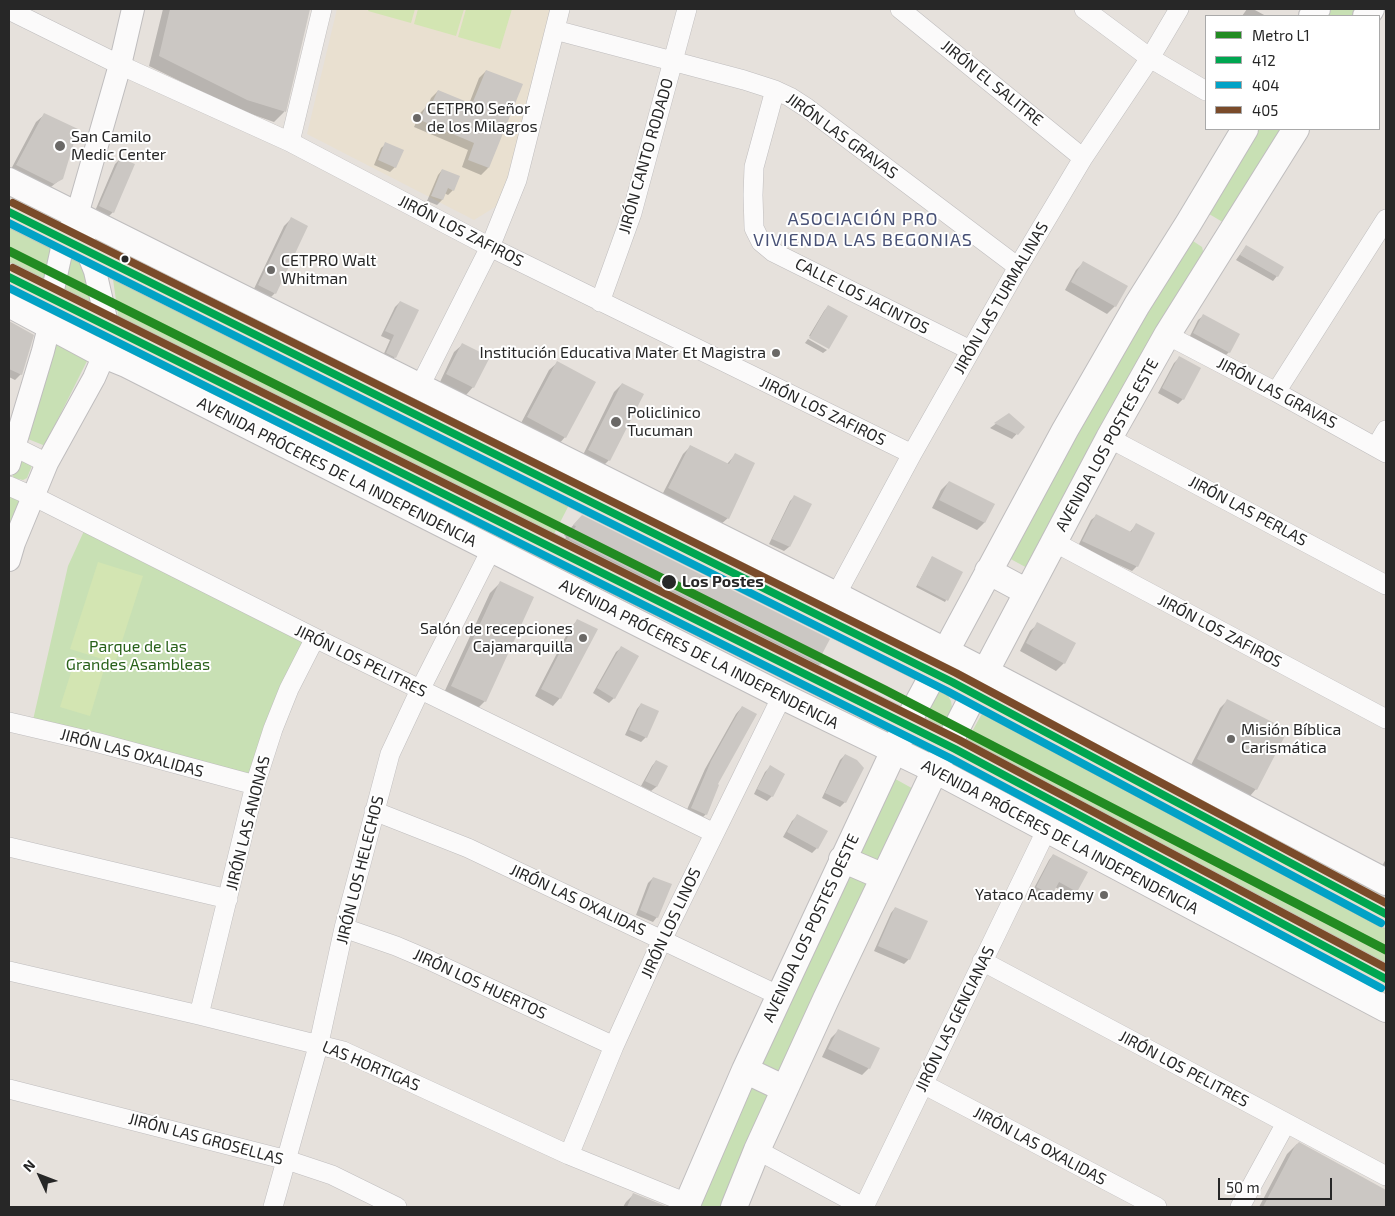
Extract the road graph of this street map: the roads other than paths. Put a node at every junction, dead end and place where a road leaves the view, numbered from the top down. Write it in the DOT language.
graph roads {
  1 [pos="133,9"];
  2 [pos="322,9"];
  3 [pos="560,9"];
  4 [pos="687,9"];
  5 [pos="900,9"];
  6 [pos="1084,9"];
  7 [pos="1180,9"];
  8 [pos="9,10"];
  9 [pos="555,30"];
  10 [pos="1150,58"];
  11 [pos="674,61"];
  12 [pos="120,65"];
  13 [pos="775,90"];
  14 [pos="1205,90"];
  15 [pos="1244,130"];
  16 [pos="1295,130"];
  17 [pos="290,142"];
  18 [pos="1083,158"];
  19 [pos="9,181"];
  20 [pos="9,212"];
  21 [pos="78,216"];
  22 [pos="1386,219"];
  23 [pos="1188,224"];
  24 [pos="64,239"];
  25 [pos="1223,244"];
  26 [pos="490,247"];
  27 [pos="88,252"];
  28 [pos="1018,267"];
  29 [pos="9,277"];
  30 [pos="51,299"];
  31 [pos="600,302"];
  32 [pos="9,304"];
  33 [pos="49,327"];
  34 [pos="108,328"];
  35 [pos="1167,335"];
  36 [pos="970,350"];
  37 [pos="104,355"];
  38 [pos="419,388"];
  39 [pos="1276,392"];
  40 [pos="1386,430"];
  41 [pos="1109,438"];
  42 [pos="1381,450"];
  43 [pos="10,452"];
  44 [pos="912,454"];
  45 [pos="46,463"];
  46 [pos="9,486"];
  47 [pos="33,496"];
  48 [pos="1054,542"];
  49 [pos="491,550"];
  50 [pos="9,560"];
  51 [pos="988,571"];
  52 [pos="1386,584"];
  53 [pos="1028,592"];
  54 [pos="836,595"];
  55 [pos="315,638"];
  56 [pos="940,662"];
  57 [pos="980,683"];
  58 [pos="420,690"];
  59 [pos="782,696"];
  60 [pos="1386,719"];
  61 [pos="9,722"];
  62 [pos="906,725"];
  63 [pos="947,745"];
  64 [pos="894,750"];
  65 [pos="935,770"];
  66 [pos="255,785"];
  67 [pos="374,811"];
  68 [pos="1046,831"];
  69 [pos="714,833"];
  70 [pos="9,846"];
  71 [pos="842,859"];
  72 [pos="884,876"];
  73 [pos="1386,882"];
  74 [pos="228,899"];
  75 [pos="1386,914"];
  76 [pos="344,928"];
  77 [pos="662,940"];
  78 [pos="982,961"];
  79 [pos="9,971"];
  80 [pos="1386,980"];
  81 [pos="780,996"];
  82 [pos="1386,1009"];
  83 [pos="199,1014"];
  84 [pos="319,1044"];
  85 [pos="614,1046"];
  86 [pos="745,1070"];
  87 [pos="923,1084"];
  88 [pos="9,1089"];
  89 [pos="785,1089"];
  90 [pos="1286,1123"];
  91 [pos="757,1150"];
  92 [pos="569,1155"];
  93 [pos="287,1160"];
  94 [pos="1386,1176"];
  95 [pos="687,1205"];
  96 [pos="273,1207"];
  97 [pos="397,1207"];
  98 [pos="734,1207"];
  99 [pos="863,1207"];
  100 [pos="1157,1207"];
  101 [pos="1240,1207"];
  1 -- 12 [label="street"];
  2 -- 17 [label="street"];
  3 -- 9 [label="street"];
  4 -- 11 [label="street, JIRÓN CANTO RODADO"];
  5 -- 18 [label="street, JIRÓN EL SALITRE"];
  6 -- 10 [label="street"];
  7 -- 10 [label="street, JIRÓN LAS TURMALINAS"];
  8 -- 12 [label="street, JIRÓN LOS ZAFIROS"];
  9 -- 11 [label="street, JIRÓN LAS GRAVAS"];
  9 -- 26 [label="street"];
  10 -- 14 [label="street"];
  10 -- 18 [label="street, JIRÓN LAS TURMALINAS"];
  11 -- 13 [label="street, JIRÓN LAS GRAVAS"];
  11 -- 31 [label="street, JIRÓN CANTO RODADO"];
  12 -- 17 [label="street, JIRÓN LOS ZAFIROS"];
  12 -- 21 [label="street"];
  13 -- 28 [label="street, JIRÓN LAS GRAVAS"];
  13 -- 36 [label="street, CALLE LOS JACINTOS"];
  15 -- 23 [label="main road"];
  16 -- 25 [label="main road, AVENIDA LOS POSTES ESTE"];
  17 -- 26 [label="street, JIRÓN LOS ZAFIROS"];
  18 -- 28 [label="street, JIRÓN LAS TURMALINAS"];
  19 -- 21 [label="main road"];
  20 -- 24 [label="main road"];
  21 -- 24 [label="street"];
  21 -- 27 [label="street"];
  21 -- 38 [label="main road"];
  22 -- 39 [label="street"];
  23 -- 25 [label="main road"];
  23 -- 51 [label="main road"];
  24 -- 27 [label="main road"];
  24 -- 30 [label="street"];
  25 -- 35 [label="main road, AVENIDA LOS POSTES ESTE"];
  26 -- 31 [label="street, JIRÓN LOS ZAFIROS"];
  26 -- 38 [label="street"];
  27 -- 34 [label="street"];
  27 -- 56 [label="main road"];
  28 -- 36 [label="street, JIRÓN LAS TURMALINAS"];
  29 -- 30 [label="main road, AVENIDA PRÓCERES DE LA INDEPENDENCIA"];
  30 -- 33 [label="street"];
  30 -- 34 [label="main road, AVENIDA PRÓCERES DE LA INDEPENDENCIA"];
  31 -- 44 [label="street, JIRÓN LOS ZAFIROS"];
  32 -- 33 [label="main road, AVENIDA PRÓCERES DE LA INDEPENDENCIA"];
  33 -- 37 [label="main road, AVENIDA PRÓCERES DE LA INDEPENDENCIA"];
  33 -- 43 [label="street"];
  34 -- 37 [label="street"];
  34 -- 62 [label="main road, AVENIDA PRÓCERES DE LA INDEPENDENCIA"];
  35 -- 39 [label="street, JIRÓN LAS GRAVAS"];
  35 -- 41 [label="main road, AVENIDA LOS POSTES ESTE"];
  36 -- 44 [label="street, JIRÓN LAS TURMALINAS"];
  37 -- 45 [label="street"];
  37 -- 49 [label="main road, AVENIDA PRÓCERES DE LA INDEPENDENCIA"];
  38 -- 54 [label="main road"];
  39 -- 42 [label="street, JIRÓN LAS GRAVAS"];
  40 -- 42 [label="street"];
  41 -- 48 [label="main road, AVENIDA LOS POSTES ESTE"];
  41 -- 52 [label="street, JIRÓN LAS PERLAS"];
  43 -- 45 [label="street"];
  44 -- 54 [label="street, JIRÓN LAS TURMALINAS"];
  45 -- 47 [label="street"];
  46 -- 47 [label="street, JIRÓN LOS PELITRES"];
  47 -- 50 [label="street"];
  47 -- 55 [label="street, JIRÓN LOS PELITRES"];
  48 -- 53 [label="main road, AVENIDA LOS POSTES ESTE"];
  48 -- 60 [label="street, JIRÓN LOS ZAFIROS"];
  49 -- 58 [label="street, JIRÓN LOS HELECHOS"];
  49 -- 59 [label="main road, AVENIDA PRÓCERES DE LA INDEPENDENCIA"];
  51 -- 53 [label="main road"];
  51 -- 56 [label="main road"];
  53 -- 57 [label="main road, AVENIDA LOS POSTES ESTE"];
  54 -- 56 [label="main road"];
  55 -- 58 [label="street, JIRÓN LOS PELITRES"];
  55 -- 66 [label="street, JIRÓN LAS ANONAS"];
  56 -- 57 [label="main road"];
  56 -- 62 [label="main road, AVENIDA LOS POSTES OESTE"];
  57 -- 63 [label="main road, AVENIDA LOS POSTES ESTE"];
  57 -- 73 [label="main road"];
  57 -- 75 [label="main road"];
  58 -- 67 [label="street, JIRÓN LOS HELECHOS"];
  58 -- 69 [label="street, JIRÓN LOS PELITRES"];
  59 -- 64 [label="main road, AVENIDA PRÓCERES DE LA INDEPENDENCIA"];
  59 -- 69 [label="street, JIRÓN LOS LINOS"];
  61 -- 66 [label="street, JIRÓN LAS OXALIDAS"];
  62 -- 63 [label="main road, AVENIDA PRÓCERES DE LA INDEPENDENCIA"];
  62 -- 64 [label="main road, AVENIDA LOS POSTES OESTE"];
  63 -- 65 [label="main road, AVENIDA LOS POSTES ESTE"];
  63 -- 80 [label="main road, AVENIDA PRÓCERES DE LA INDEPENDENCIA"];
  64 -- 65 [label="main road, AVENIDA PRÓCERES DE LA INDEPENDENCIA"];
  64 -- 71 [label="main road, AVENIDA LOS POSTES OESTE"];
  65 -- 68 [label="main road, AVENIDA PRÓCERES DE LA INDEPENDENCIA"];
  65 -- 72 [label="main road"];
  66 -- 74 [label="street, JIRÓN LAS ANONAS"];
  67 -- 76 [label="street, JIRÓN LOS HELECHOS"];
  67 -- 77 [label="street, JIRÓN LAS OXALIDAS"];
  68 -- 78 [label="street, JIRÓN LAS GENCIANAS"];
  68 -- 82 [label="main road, AVENIDA PRÓCERES DE LA INDEPENDENCIA"];
  69 -- 77 [label="street, JIRÓN LOS LINOS"];
  70 -- 74 [label="street"];
  71 -- 72 [label="main road"];
  71 -- 81 [label="main road, AVENIDA LOS POSTES OESTE"];
  72 -- 89 [label="main road"];
  74 -- 83 [label="street, JIRÓN LAS ANONAS"];
  76 -- 84 [label="street, JIRÓN LOS HELECHOS"];
  76 -- 85 [label="street, JIRÓN LOS HUERTOS"];
  77 -- 81 [label="street, JIRÓN LAS OXALIDAS"];
  77 -- 85 [label="street, JIRÓN LOS LINOS"];
  78 -- 87 [label="street, JIRÓN LAS GENCIANAS"];
  78 -- 90 [label="street, JIRÓN LOS PELITRES"];
  79 -- 83 [label="street, LAS HORTIGAS"];
  81 -- 86 [label="main road, AVENIDA LOS POSTES OESTE"];
  83 -- 84 [label="street, LAS HORTIGAS"];
  84 -- 92 [label="street, LAS HORTIGAS"];
  84 -- 93 [label="street, JIRÓN LOS HELECHOS"];
  85 -- 92 [label="street, JIRÓN LOS LINOS"];
  86 -- 89 [label="main road"];
  86 -- 95 [label="main road, AVENIDA LOS POSTES OESTE"];
  87 -- 99 [label="street, JIRÓN LAS GENCIANAS"];
  87 -- 100 [label="street, JIRÓN LAS OXALIDAS"];
  88 -- 93 [label="street, JIRÓN LAS GROSELLAS"];
  89 -- 91 [label="main road"];
  90 -- 94 [label="street, JIRÓN LOS PELITRES"];
  90 -- 101 [label="street"];
  91 -- 98 [label="main road"];
  91 -- 99 [label="street"];
  92 -- 95 [label="street, LAS HORTIGAS"];
  93 -- 96 [label="street, JIRÓN LOS HELECHOS"];
  93 -- 97 [label="street, JIRÓN LAS GROSELLAS"];
}
